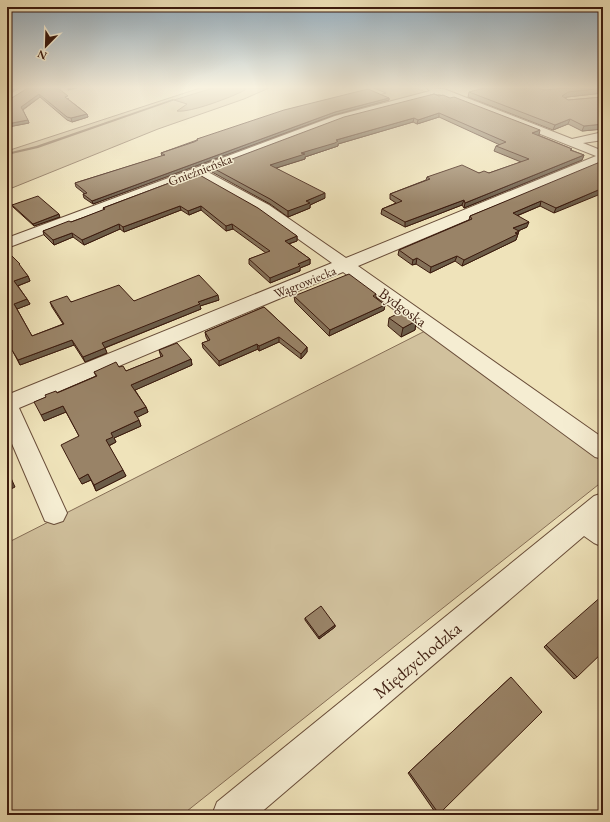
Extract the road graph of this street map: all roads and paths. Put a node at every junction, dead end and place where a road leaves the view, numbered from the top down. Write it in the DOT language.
graph roads {
  1 [pos="317,126"];
  2 [pos="529,126"];
  3 [pos="603,136"];
  4 [pos="571,143"];
  5 [pos="603,156"];
  6 [pos="198,171"];
  7 [pos="7,243"];
  8 [pos="345,265"];
  9 [pos="7,405"];
  10 [pos="603,450"];
  11 [pos="54,513"];
  12 [pos="597,519"];
  13 [pos="230,815"];
  1 -- 6 [label="street, Gnieźnieńska"];
  2 -- 4 [label="street"];
  3 -- 4 [label="street"];
  4 -- 5 [label="street"];
  5 -- 8 [label="street, Wągrowiecka"];
  6 -- 7 [label="street, Gnieźnieńska"];
  6 -- 8 [label="street, Bydgoska"];
  8 -- 9 [label="street, Wągrowiecka"];
  8 -- 10 [label="street, Bydgoska"];
  9 -- 11 [label="street"];
  12 -- 13 [label="street, Międzychodzka"];
}
